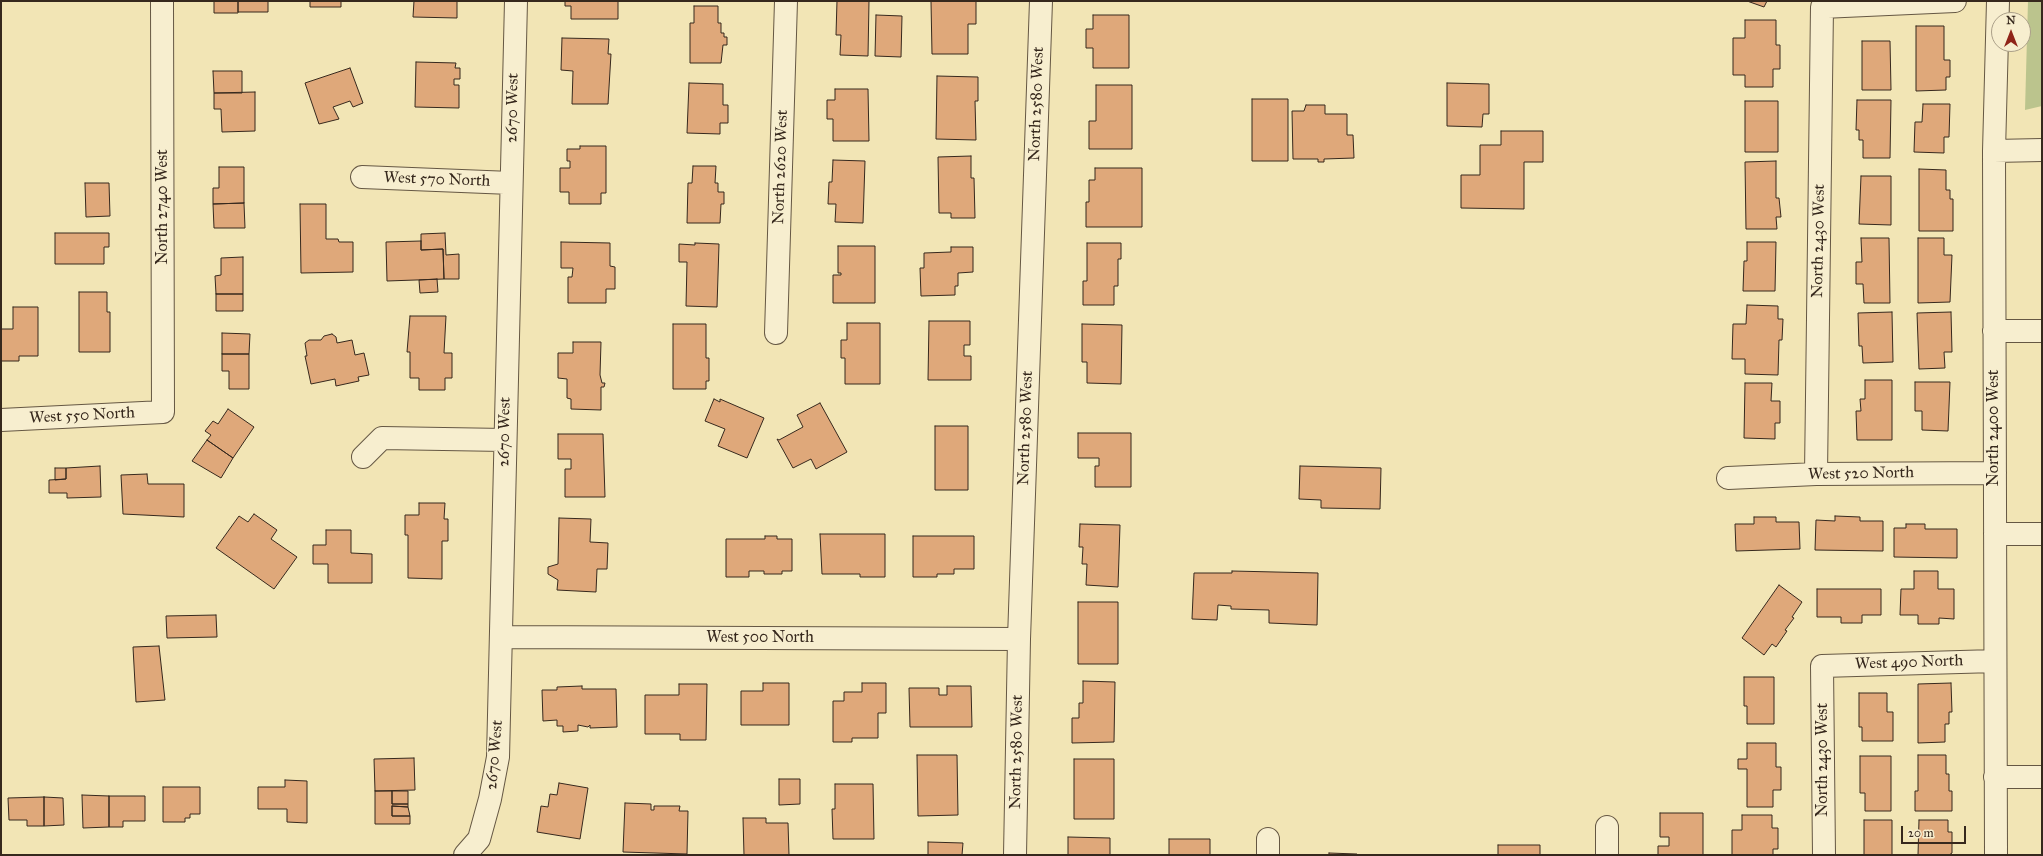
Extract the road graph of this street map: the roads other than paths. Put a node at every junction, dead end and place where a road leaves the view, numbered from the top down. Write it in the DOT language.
graph roads {
  1 [pos="162,1"];
  2 [pos="516,1"];
  3 [pos="786,1"];
  4 [pos="1041,1"];
  5 [pos="1955,1"];
  6 [pos="1998,1"];
  7 [pos="2042,150"];
  8 [pos="1994,151"];
  9 [pos="362,177"];
  10 [pos="511,182"];
  11 [pos="1994,331"];
  12 [pos="2042,331"];
  13 [pos="776,333"];
  14 [pos="163,412"];
  15 [pos="1,420"];
  16 [pos="505,440"];
  17 [pos="363,457"];
  18 [pos="1995,473"];
  19 [pos="1816,474"];
  20 [pos="1728,478"];
  21 [pos="1995,534"];
  22 [pos="2042,534"];
  23 [pos="501,637"];
  24 [pos="1019,639"];
  25 [pos="1995,661"];
  26 [pos="1822,666"];
  27 [pos="1995,777"];
  28 [pos="2042,777"];
  29 [pos="1607,827"];
  30 [pos="465,855"];
  31 [pos="1015,855"];
  32 [pos="1607,855"];
  33 [pos="1824,855"];
  34 [pos="1996,855"];
  1 -- 14 [label="street, North 2740 West"];
  2 -- 10 [label="street, 2670 West"];
  3 -- 13 [label="street, North 2620 West"];
  4 -- 24 [label="street, North 2580 West"];
  5 -- 19 [label="street, North 2430 West"];
  6 -- 8 [label="street, North 2400 West"];
  7 -- 8 [label="street"];
  8 -- 11 [label="street, North 2400 West"];
  9 -- 10 [label="street, West 570 North"];
  10 -- 16 [label="street, 2670 West"];
  11 -- 12 [label="street"];
  11 -- 18 [label="street, North 2400 West"];
  14 -- 15 [label="street, West 550 North"];
  16 -- 17 [label="street"];
  16 -- 23 [label="street, 2670 West"];
  18 -- 19 [label="street, West 520 North"];
  18 -- 21 [label="street, North 2400 West"];
  19 -- 20 [label="street, West 520 North"];
  21 -- 22 [label="street"];
  21 -- 25 [label="street, North 2400 West"];
  23 -- 24 [label="street, West 500 North"];
  23 -- 30 [label="street, 2670 West"];
  24 -- 31 [label="street, North 2580 West"];
  25 -- 26 [label="street, West 490 North"];
  25 -- 27 [label="street, North 2400 West"];
  26 -- 33 [label="street, North 2430 West"];
  27 -- 28 [label="street"];
  27 -- 34 [label="street, North 2400 West"];
  29 -- 32 [label="street"];
}
